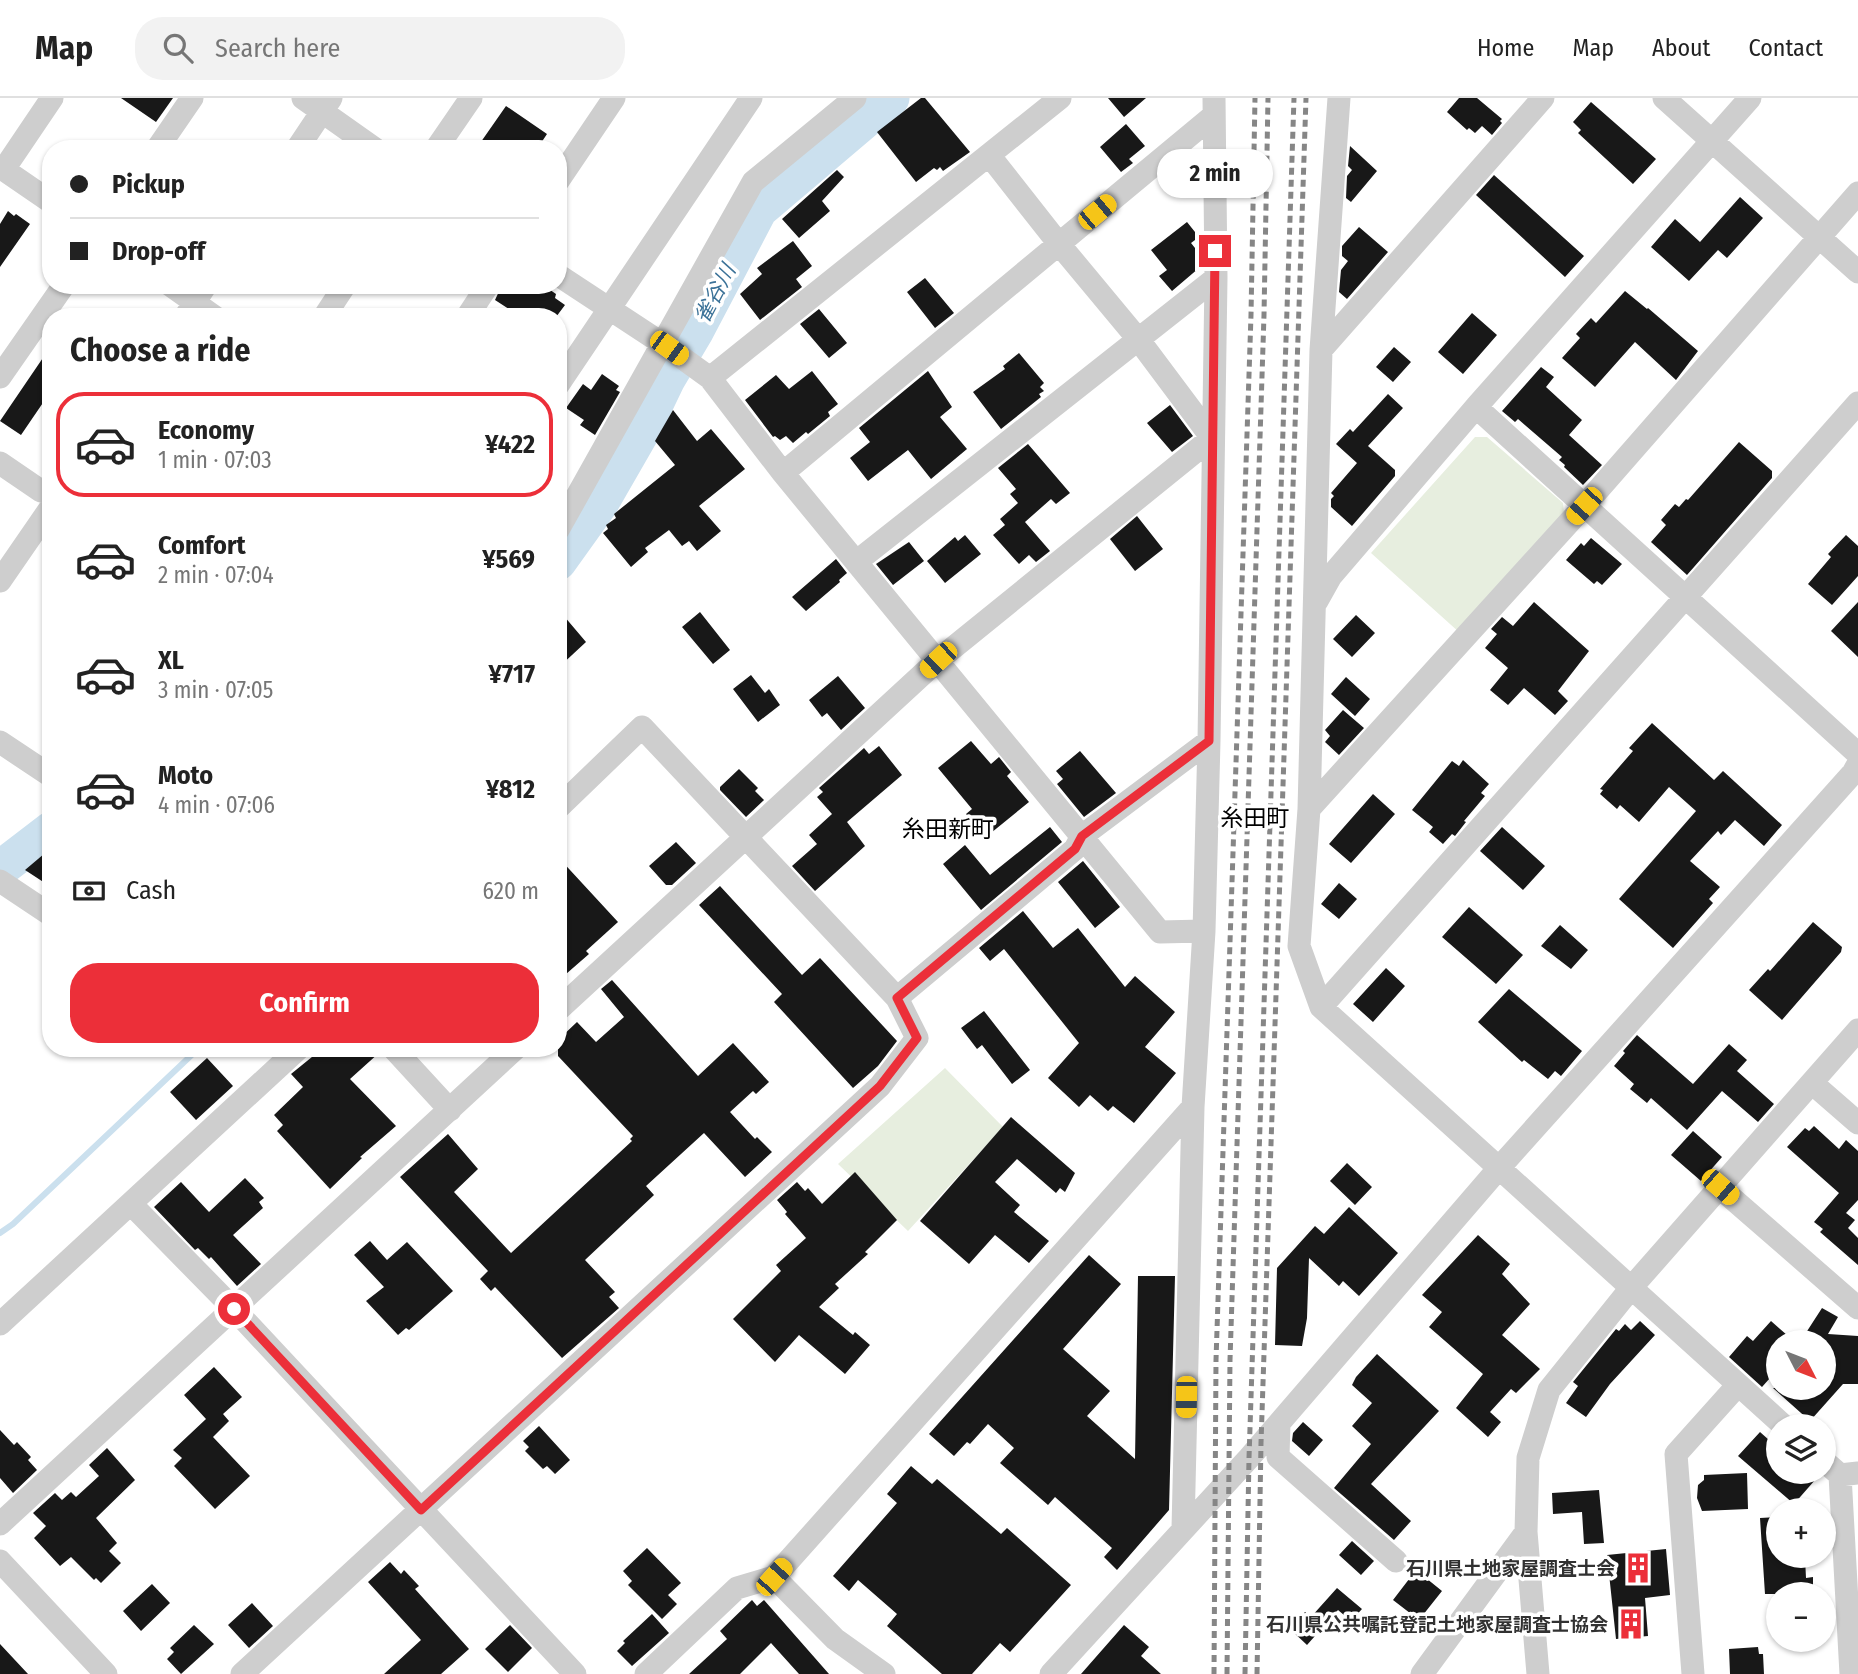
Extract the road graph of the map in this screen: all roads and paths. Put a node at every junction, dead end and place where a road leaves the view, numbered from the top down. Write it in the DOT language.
graph roads {
  1 [pos="52,98"];
  2 [pos="192,98"];
  3 [pos="303,98"];
  4 [pos="471,98"];
  5 [pos="614,98"];
  6 [pos="751,98"];
  7 [pos="855,98"];
  8 [pos="1060,98"];
  9 [pos="1543,98"];
  10 [pos="1664,98"];
  11 [pos="1751,98"];
  12 [pos="1342,102"];
  13 [pos="326,105"];
  14 [pos="1214,107"];
  15 [pos="163,140"];
  16 [pos="303,140"];
  17 [pos="365,140"];
  18 [pos="442,140"];
  19 [pos="1711,140"];
  20 [pos="989,155"];
  21 [pos="2,168"];
  22 [pos="567,168"];
  23 [pos="1858,192"];
  24 [pos="42,196"];
  25 [pos="1819,237"];
  26 [pos="1059,244"];
  27 [pos="1858,272"];
  28 [pos="1216,278"];
  29 [pos="567,281"];
  30 [pos="610,309"];
  31 [pos="42,317"];
  32 [pos="1138,339"];
  33 [pos="666,346"];
  34 [pos="1321,350"];
  35 [pos="567,372"];
  36 [pos="703,373"];
  37 [pos="0,377"];
  38 [pos="1858,403"];
  39 [pos="1476,407"];
  40 [pos="1212,438"];
  41 [pos="0,463"];
  42 [pos="783,473"];
  43 [pos="42,491"];
  44 [pos="1584,506"];
  45 [pos="567,515"];
  46 [pos="42,520"];
  47 [pos="856,562"];
  48 [pos="0,581"];
  49 [pos="1687,597"];
  50 [pos="1316,602"];
  51 [pos="938,660"];
  52 [pos="1209,741"];
  53 [pos="0,742"];
  54 [pos="1858,754"];
  55 [pos="1858,764"];
  56 [pos="42,770"];
  57 [pos="567,799"];
  58 [pos="1309,809"];
  59 [pos="1082,836"];
  60 [pos="745,838"];
  61 [pos="1,881"];
  62 [pos="42,909"];
  63 [pos="1204,931"];
  64 [pos="897,998"];
  65 [pos="567,1002"];
  66 [pos="1321,1007"];
  67 [pos="1858,1030"];
  68 [pos="289,1057"];
  69 [pos="401,1057"];
  70 [pos="506,1057"];
  71 [pos="1812,1083"];
  72 [pos="1193,1107"];
  73 [pos="450,1110"];
  74 [pos="1858,1122"];
  75 [pos="1499,1168"];
  76 [pos="1720,1187"];
  77 [pos="131,1204"];
  78 [pos="1631,1288"];
  79 [pos="1858,1308"];
  80 [pos="234,1309"];
  81 [pos="0,1324"];
  82 [pos="1737,1386"];
  83 [pos="1770,1414"];
  84 [pos="1279,1423"];
  85 [pos="1840,1470"];
  86 [pos="421,1510"];
  87 [pos="0,1524"];
  88 [pos="1183,1529"];
  89 [pos="1526,1532"];
  90 [pos="0,1561"];
  91 [pos="1396,1561"];
  92 [pos="774,1577"];
  93 [pos="106,1674"];
  94 [pos="242,1674"];
  95 [pos="575,1674"];
  96 [pos="646,1674"];
  97 [pos="884,1674"];
  98 [pos="1051,1674"];
  99 [pos="1422,1674"];
  100 [pos="1538,1674"];
  101 [pos="1693,1674"];
  102 [pos="1851,1674"];
  1 -- 21 [label="street"];
  2 -- 15 [label="street"];
  3 -- 13 [label="street"];
  4 -- 18 [label="street"];
  5 -- 22 [label="street"];
  6 -- 30 [label="street"];
  7 -- 33 [label="street"];
  8 -- 20 [label="street"];
  9 -- 34 [label="street"];
  10 -- 19 [label="street"];
  11 -- 19 [label="street"];
  12 -- 34 [label="street"];
  13 -- 16 [label="street"];
  13 -- 17 [label="street"];
  14 -- 26 [label="street"];
  14 -- 28 [label="street"];
  19 -- 25 [label="street"];
  19 -- 39 [label="street"];
  20 -- 26 [label="street"];
  20 -- 36 [label="street"];
  21 -- 24 [label="street"];
  23 -- 25 [label="street"];
  25 -- 27 [label="street"];
  25 -- 44 [label="street"];
  26 -- 32 [label="street"];
  26 -- 42 [label="street"];
  28 -- 32 [label="street"];
  28 -- 40 [label="street"];
  29 -- 30 [label="street"];
  30 -- 33 [label="street"];
  30 -- 35 [label="street"];
  31 -- 37 [label="street"];
  32 -- 40 [label="street"];
  32 -- 47 [label="street"];
  33 -- 36 [label="street"];
  33 -- 45 [label="street"];
  34 -- 50 [label="street"];
  36 -- 42 [label="street"];
  38 -- 49 [label="street"];
  39 -- 44 [label="street"];
  39 -- 50 [label="street"];
  40 -- 51 [label="street"];
  40 -- 52 [label="street"];
  41 -- 43 [label="street"];
  42 -- 47 [label="street"];
  44 -- 49 [label="street"];
  44 -- 58 [label="street"];
  46 -- 48 [label="street"];
  47 -- 51 [label="street"];
  49 -- 54 [label="street"];
  49 -- 66 [label="street"];
  50 -- 58 [label="street"];
  51 -- 59 [label="street"];
  51 -- 60 [label="street"];
  52 -- 59 [label="street"];
  52 -- 63 [label="street"];
  53 -- 56 [label="street"];
  55 -- 75 [label="street"];
  57 -- 60 [label="street"];
  58 -- 66 [label="street"];
  59 -- 63 [label="street"];
  59 -- 64 [label="street"];
  60 -- 64 [label="street"];
  60 -- 65 [label="street"];
  61 -- 62 [label="street"];
  63 -- 72 [label="street"];
  64 -- 86 [label="street"];
  66 -- 75 [label="street"];
  67 -- 71 [label="street"];
  68 -- 77 [label="street"];
  69 -- 73 [label="street"];
  70 -- 73 [label="street"];
  71 -- 74 [label="street"];
  71 -- 76 [label="street"];
  72 -- 88 [label="street"];
  72 -- 92 [label="street"];
  73 -- 80 [label="street"];
  75 -- 78 [label="street"];
  75 -- 84 [label="street"];
  76 -- 78 [label="street"];
  76 -- 79 [label="street"];
  77 -- 80 [label="street"];
  77 -- 81 [label="street"];
  78 -- 82 [label="street"];
  78 -- 89 [label="street"];
  80 -- 86 [label="street"];
  80 -- 87 [label="street"];
  82 -- 83 [label="street"];
  82 -- 101 [label="street"];
  84 -- 88 [label="street"];
  84 -- 91 [label="street"];
  85 -- 102 [label="street"];
  86 -- 94 [label="street"];
  86 -- 95 [label="street"];
  88 -- 98 [label="street"];
  89 -- 99 [label="street"];
  89 -- 100 [label="street"];
  90 -- 93 [label="street"];
  92 -- 96 [label="street"];
  92 -- 97 [label="street"];
}
